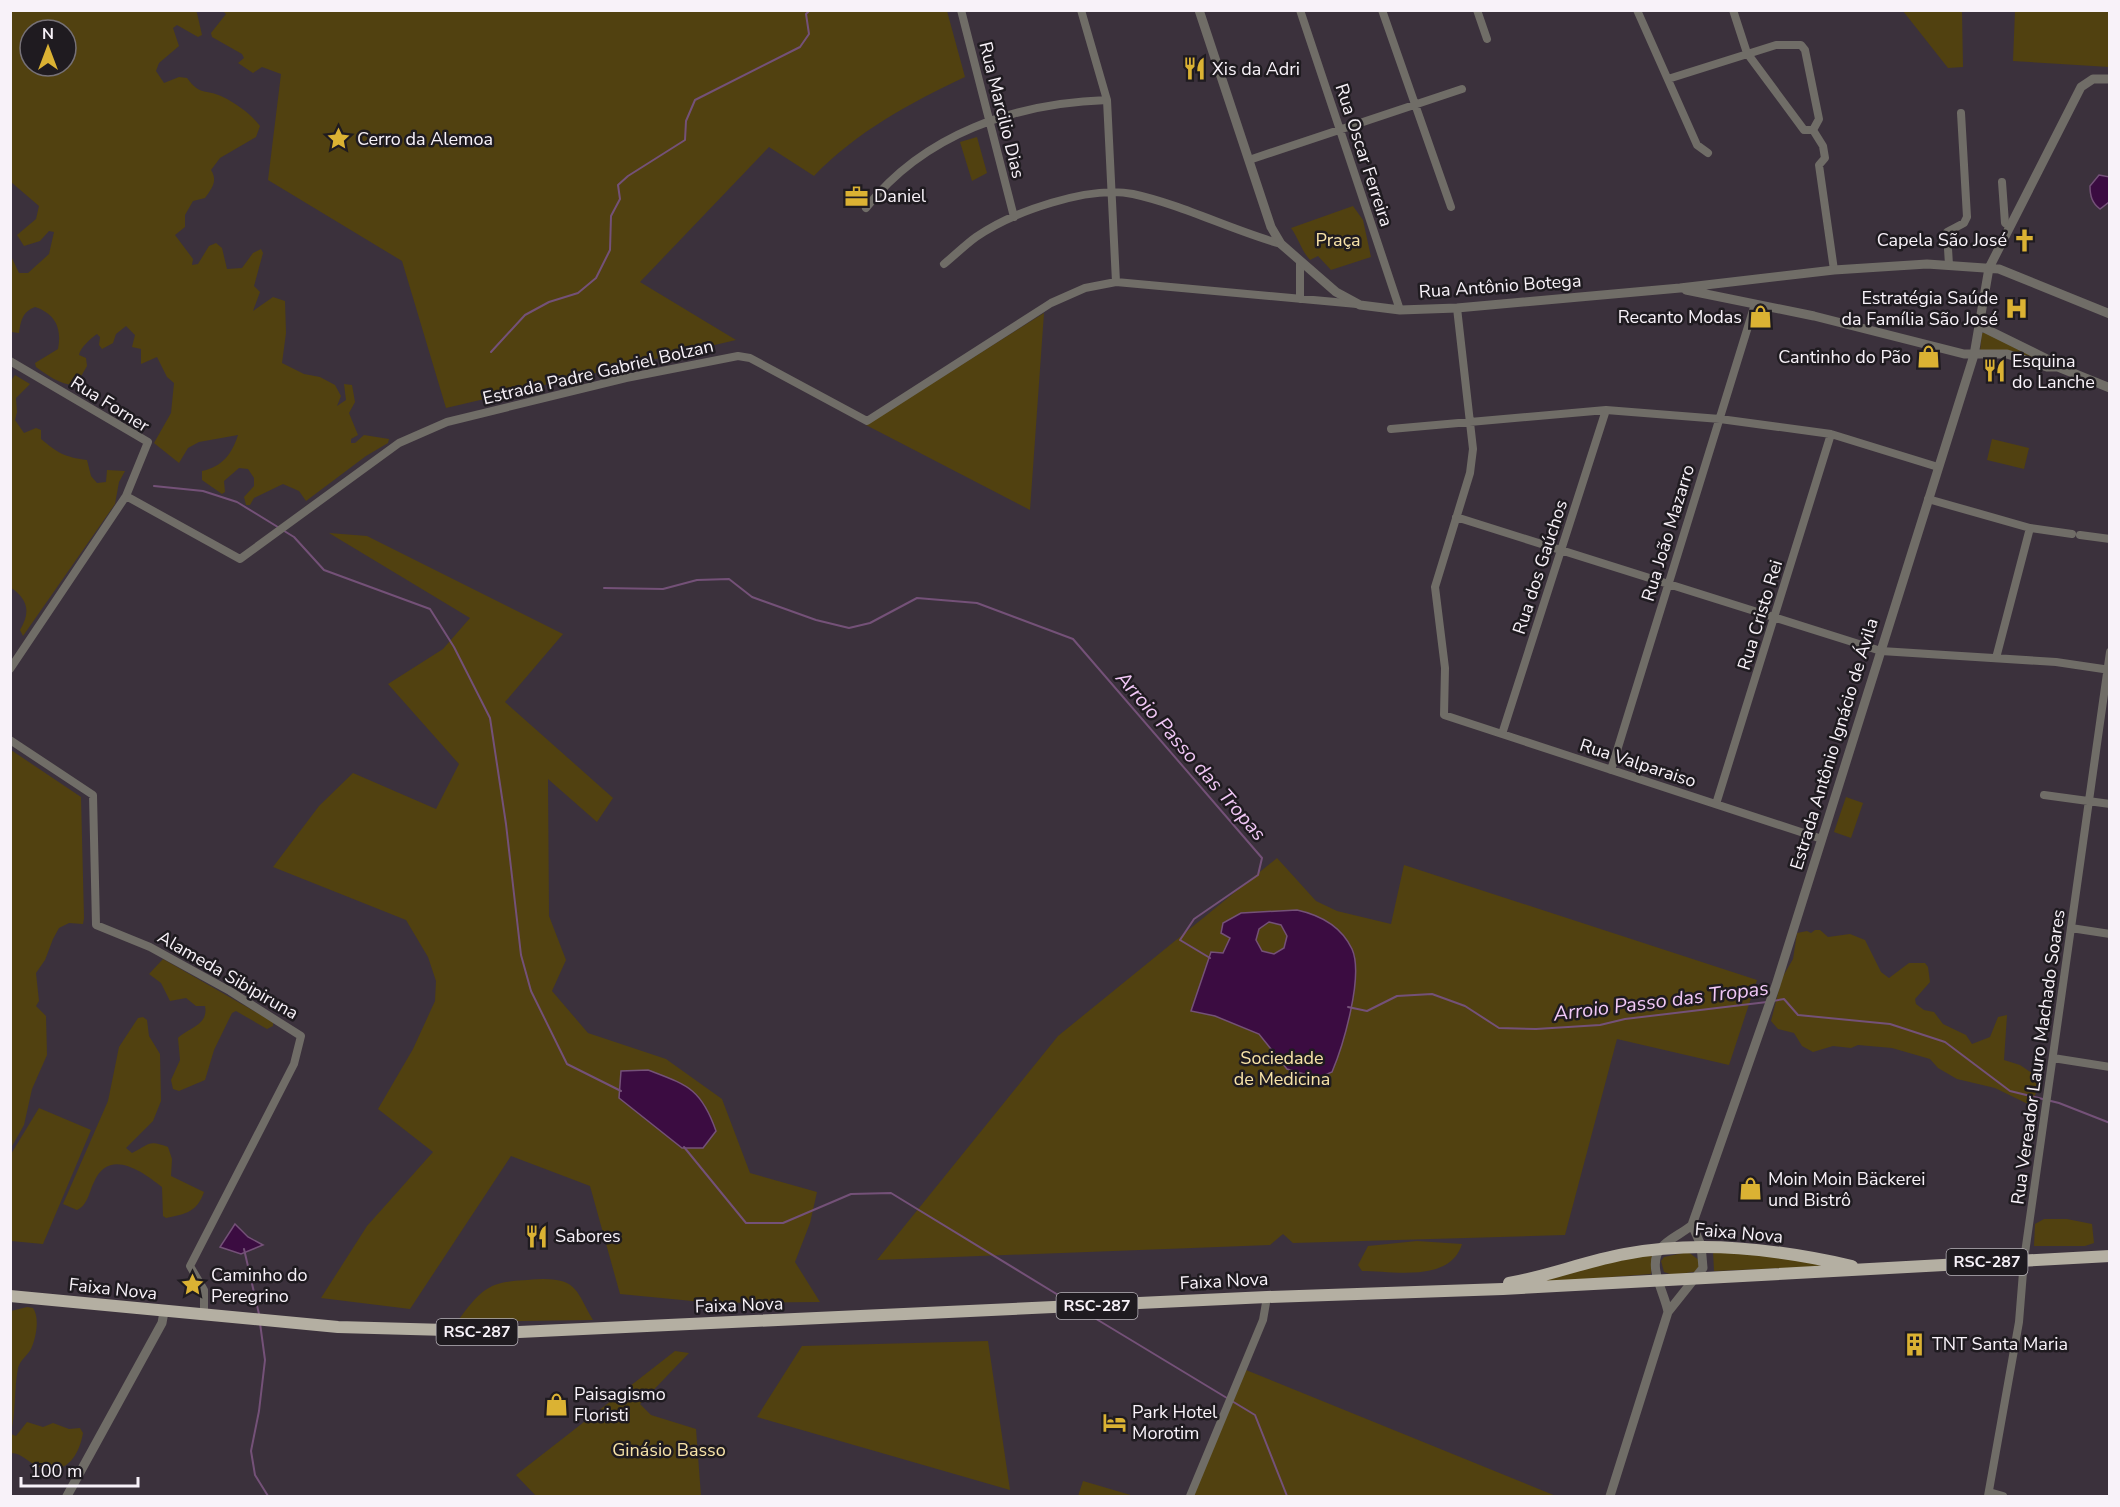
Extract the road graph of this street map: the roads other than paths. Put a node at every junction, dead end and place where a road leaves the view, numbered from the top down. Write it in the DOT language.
graph roads {
  1 [pos="961,10"];
  2 [pos="1081,10"];
  3 [pos="1199,10"];
  4 [pos="1300,10"];
  5 [pos="1382,10"];
  6 [pos="1477,10"];
  7 [pos="1637,10"];
  8 [pos="1733,10"];
  9 [pos="1487,39"];
  10 [pos="1748,53"];
  11 [pos="1668,79"];
  12 [pos="2109,79"];
  13 [pos="1462,89"];
  14 [pos="1107,100"];
  15 [pos="1415,105"];
  16 [pos="1961,113"];
  17 [pos="989,121"];
  18 [pos="1340,129"];
  19 [pos="1813,130"];
  20 [pos="1708,153"];
  21 [pos="1249,160"];
  22 [pos="2002,182"];
  23 [pos="1112,192"];
  24 [pos="1451,207"];
  25 [pos="866,208"];
  26 [pos="1014,217"];
  27 [pos="2010,226"];
  28 [pos="1281,244"];
  29 [pos="1300,263"];
  30 [pos="944,264"];
  31 [pos="1949,265"];
  32 [pos="1989,268"];
  33 [pos="1834,270"];
  34 [pos="1116,282"];
  35 [pos="1680,288"];
  36 [pos="1300,299"];
  37 [pos="1755,304"];
  38 [pos="1360,305"];
  39 [pos="1457,308"];
  40 [pos="1400,310"];
  41 [pos="2109,314"];
  42 [pos="1980,326"];
  43 [pos="1974,355"];
  44 [pos="10,361"];
  45 [pos="2058,367"];
  46 [pos="2109,388"];
  47 [pos="1606,410"];
  48 [pos="1720,419"];
  49 [pos="1470,421"];
  50 [pos="1390,429"];
  51 [pos="1831,434"];
  52 [pos="1938,467"];
  53 [pos="126,496"];
  54 [pos="1928,499"];
  55 [pos="1456,517"];
  56 [pos="2030,528"];
  57 [pos="2109,539"];
  58 [pos="1561,550"];
  59 [pos="1668,584"];
  60 [pos="1776,618"];
  61 [pos="1881,651"];
  62 [pos="2109,652"];
  63 [pos="1996,658"];
  64 [pos="10,669"];
  65 [pos="2108,670"];
  66 [pos="1502,734"];
  67 [pos="10,740"];
  68 [pos="1611,770"];
  69 [pos="2044,795"];
  70 [pos="2089,801"];
  71 [pos="1716,804"];
  72 [pos="2109,804"];
  73 [pos="1822,839"];
  74 [pos="2071,928"];
  75 [pos="2109,934"];
  76 [pos="2053,1058"];
  77 [pos="2109,1066"];
  78 [pos="1692,1225"];
  79 [pos="1701,1245"];
  80 [pos="1661,1248"];
  81 [pos="2109,1256"];
  82 [pos="2024,1260"];
  83 [pos="1865,1269"];
  84 [pos="1697,1279"];
  85 [pos="1658,1281"];
  86 [pos="1470,1289"];
  87 [pos="10,1296"];
  88 [pos="1267,1297"];
  89 [pos="164,1312"];
  90 [pos="1668,1312"];
  91 [pos="204,1316"];
  92 [pos="1988,1494"];
  93 [pos="68,1497"];
  94 [pos="1190,1497"];
  95 [pos="1610,1497"];
  96 [pos="2003,1497"];
  1 -- 17 [label="street, Rua Marcilio Dias"];
  2 -- 14 [label="street"];
  3 -- 21 [label="street, Rua Antônio Botega"];
  4 -- 18 [label="street, Rua Oscar Ferreira"];
  5 -- 15 [label="street"];
  6 -- 9 [label="street"];
  7 -- 11 [label="street"];
  8 -- 10 [label="street"];
  10 -- 11 [label="street"];
  10 -- 19 [label="street"];
  10 -- 19 [label="street"];
  11 -- 20 [label="street"];
  12 -- 27 [label="street, Estrada Antônio Ignácio de Ávila"];
  13 -- 15 [label="street"];
  14 -- 17 [label="street"];
  14 -- 23 [label="street"];
  15 -- 18 [label="street"];
  15 -- 24 [label="street"];
  16 -- 31 [label="street"];
  17 -- 25 [label="street"];
  17 -- 26 [label="street, Rua Marcilio Dias"];
  18 -- 21 [label="street"];
  18 -- 40 [label="street, Rua Oscar Ferreira"];
  19 -- 33 [label="street"];
  21 -- 28 [label="street, Rua Antônio Botega"];
  22 -- 27 [label="street"];
  23 -- 26 [label="street"];
  23 -- 28 [label="street"];
  23 -- 34 [label="street"];
  26 -- 30 [label="street"];
  27 -- 32 [label="street, Estrada Antônio Ignácio de Ávila"];
  28 -- 29 [label="street, Rua Antônio Botega"];
  29 -- 36 [label="street"];
  29 -- 38 [label="street, Rua Antônio Botega"];
  31 -- 32 [label="street, Rua Antônio Botega"];
  31 -- 33 [label="street, Rua Antônio Botega"];
  32 -- 41 [label="street, Rua Antônio Botega"];
  32 -- 42 [label="street, Estrada Antônio Ignácio de Ávila"];
  33 -- 35 [label="street, Rua Antônio Botega"];
  34 -- 36 [label="street, Estrada Padre Gabriel Bolzan"];
  34 -- 53 [label="street, Estrada Padre Gabriel Bolzan"];
  35 -- 37 [label="street"];
  35 -- 39 [label="street, Rua Antônio Botega"];
  36 -- 38 [label="street, Estrada Padre Gabriel Bolzan"];
  37 -- 43 [label="street"];
  37 -- 48 [label="street, Rua João Mazarro"];
  38 -- 40 [label="street, Rua Antônio Botega"];
  39 -- 40 [label="street, Rua Antônio Botega"];
  39 -- 49 [label="street"];
  42 -- 43 [label="street, Estrada Antônio Ignácio de Ávila"];
  42 -- 45 [label="street"];
  43 -- 45 [label="street"];
  43 -- 52 [label="street, Estrada Antônio Ignácio de Ávila"];
  44 -- 53 [label="street, Rua Forner"];
  45 -- 46 [label="street"];
  47 -- 48 [label="street"];
  47 -- 49 [label="street"];
  47 -- 58 [label="street, Rua dos Gaúchos"];
  48 -- 51 [label="street"];
  48 -- 59 [label="street, Rua João Mazarro"];
  49 -- 50 [label="street"];
  49 -- 55 [label="street"];
  51 -- 52 [label="street"];
  51 -- 60 [label="street, Rua Cristo Rei"];
  52 -- 54 [label="street, Estrada Antônio Ignácio de Ávila"];
  53 -- 64 [label="street"];
  54 -- 56 [label="street"];
  54 -- 61 [label="street, Estrada Antônio Ignácio de Ávila"];
  55 -- 58 [label="street"];
  55 -- 66 [label="street, Rua Valparaiso"];
  56 -- 57 [label="street"];
  56 -- 63 [label="street"];
  58 -- 59 [label="street"];
  58 -- 66 [label="street, Rua dos Gaúchos"];
  59 -- 60 [label="street"];
  59 -- 68 [label="street, Rua João Mazarro"];
  60 -- 61 [label="street"];
  60 -- 71 [label="street, Rua Cristo Rei"];
  61 -- 63 [label="street"];
  61 -- 73 [label="street, Estrada Antônio Ignácio de Ávila"];
  62 -- 65 [label="street, Rua Vereador Lauro Machado Soares"];
  63 -- 65 [label="street"];
  65 -- 70 [label="street, Rua Vereador Lauro Machado Soares"];
  66 -- 68 [label="street, Rua Valparaiso"];
  67 -- 91 [label="street, Alameda Sibipiruna"];
  68 -- 71 [label="street, Rua Valparaiso"];
  69 -- 70 [label="street"];
  70 -- 72 [label="street"];
  70 -- 74 [label="street, Rua Vereador Lauro Machado Soares"];
  71 -- 73 [label="street, Rua Valparaiso"];
  73 -- 78 [label="street, Estrada Antônio Ignácio de Ávila"];
  74 -- 75 [label="street"];
  74 -- 76 [label="street, Rua Vereador Lauro Machado Soares"];
  76 -- 77 [label="street"];
  76 -- 82 [label="street, Rua Vereador Lauro Machado Soares"];
  78 -- 79 [label="street"];
  78 -- 80 [label="street"];
  79 -- 80 [label="highway, Faixa Nova / RSC-287"];
  79 -- 83 [label="highway, Faixa Nova / RSC-287"];
  79 -- 84 [label="street"];
  80 -- 85 [label="street"];
  80 -- 86 [label="highway, Faixa Nova / RSC-287"];
  81 -- 82 [label="highway, Faixa Nova / RSC-287"];
  82 -- 83 [label="highway, Faixa Nova / RSC-287"];
  82 -- 92 [label="street, Rua Vereador Lauro Machado Soares"];
  83 -- 84 [label="highway, Faixa Nova / RSC-287"];
  84 -- 85 [label="highway, Faixa Nova / RSC-287"];
  84 -- 90 [label="street"];
  85 -- 86 [label="highway, Faixa Nova / RSC-287"];
  85 -- 90 [label="street"];
  86 -- 88 [label="highway, Faixa Nova / RSC-287"];
  87 -- 89 [label="highway, Faixa Nova / RSC-287"];
  88 -- 91 [label="highway, Faixa Nova / RSC-287"];
  88 -- 94 [label="street"];
  89 -- 91 [label="highway, Faixa Nova / RSC-287"];
  89 -- 93 [label="street"];
  90 -- 95 [label="street"];
  92 -- 96 [label="street"];
}
